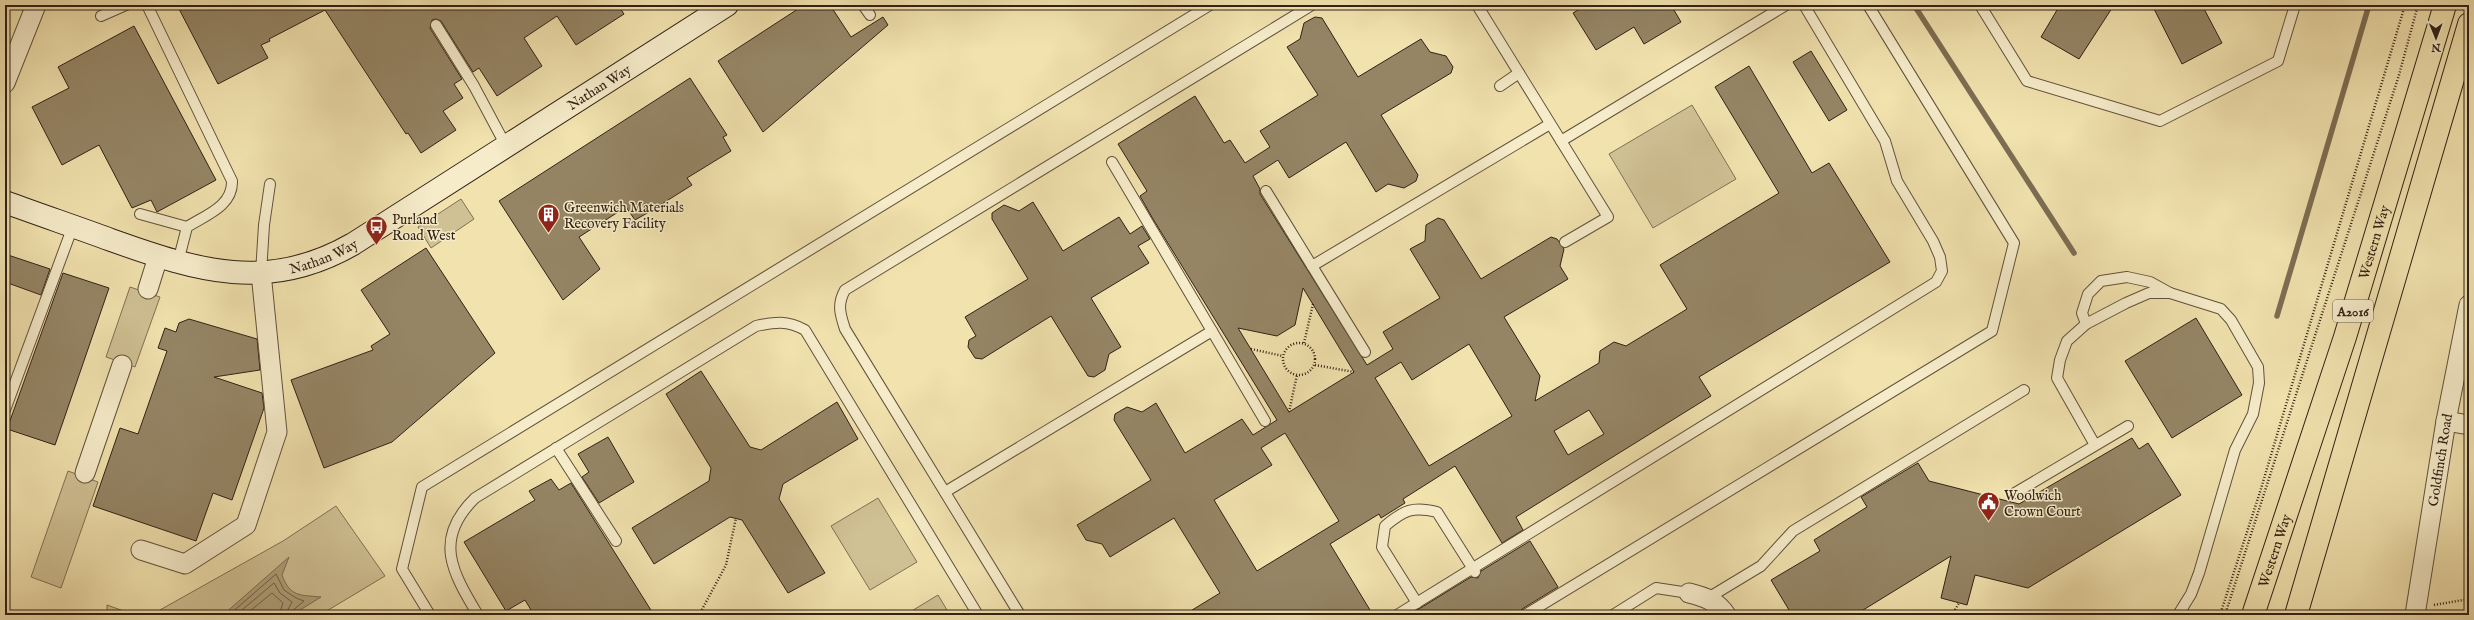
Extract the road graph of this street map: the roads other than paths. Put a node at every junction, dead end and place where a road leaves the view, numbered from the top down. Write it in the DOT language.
graph roads {
  1 [pos="36,5"];
  2 [pos="126,5"];
  3 [pos="147,5"];
  4 [pos="727,5"];
  5 [pos="863,5"];
  6 [pos="1210,5"];
  7 [pos="1312,5"];
  8 [pos="1477,5"];
  9 [pos="1786,5"];
  10 [pos="1804,5"];
  11 [pos="1868,5"];
  12 [pos="1980,5"];
  13 [pos="2295,5"];
  14 [pos="2445,5"];
  15 [pos="870,15"];
  16 [pos="101,16"];
  17 [pos="2469,24"];
  18 [pos="436,25"];
  19 [pos="1519,73"];
  20 [pos="5,83"];
  21 [pos="1500,86"];
  22 [pos="1550,124"];
  23 [pos="1561,141"];
  24 [pos="506,146"];
  25 [pos="1112,162"];
  26 [pos="270,184"];
  27 [pos="1266,191"];
  28 [pos="5,202"];
  29 [pos="140,214"];
  30 [pos="73,226"];
  31 [pos="187,227"];
  32 [pos="1565,242"];
  33 [pos="168,260"];
  34 [pos="1312,266"];
  35 [pos="261,273"];
  36 [pos="148,289"];
  37 [pos="2170,292"];
  38 [pos="2469,305"];
  39 [pos="2086,324"];
  40 [pos="1212,331"];
  41 [pos="1364,352"];
  42 [pos="122,365"];
  43 [pos="2024,390"];
  44 [pos="5,410"];
  45 [pos="1265,421"];
  46 [pos="2446,421"];
  47 [pos="2469,425"];
  48 [pos="2128,426"];
  49 [pos="2094,445"];
  50 [pos="556,448"];
  51 [pos="85,473"];
  52 [pos="945,492"];
  53 [pos="2015,493"];
  54 [pos="616,541"];
  55 [pos="141,550"];
  56 [pos="1475,570"];
  57 [pos="2305,587"];
  58 [pos="1689,594"];
  59 [pos="1708,598"];
  60 [pos="1417,603"];
  61 [pos="2416,609"];
  62 [pos="430,615"];
  63 [pos="478,615"];
  64 [pos="978,615"];
  65 [pos="1020,615"];
  66 [pos="1398,615"];
  67 [pos="1525,615"];
  68 [pos="1613,615"];
  69 [pos="1726,615"];
  70 [pos="2178,615"];
  71 [pos="2253,615"];
  72 [pos="2296,615"];
  73 [pos="2300,615"];
  1 -- 20 [label="street"];
  2 -- 16 [label="lane"];
  3 -- 31 [label="lane"];
  4 -- 24 [label="street, Nathan Way"];
  5 -- 15 [label="lane"];
  6 -- 62 [label="lane"];
  7 -- 52 [label="lane"];
  8 -- 19 [label="lane"];
  9 -- 23 [label="lane"];
  10 -- 56 [label="lane"];
  11 -- 67 [label="lane"];
  12 -- 13 [label="lane"];
  14 -- 71 [label="main road, Western Way / A2016"];
  17 -- 57 [label="main road, A2016"];
  18 -- 24 [label="lane"];
  19 -- 21 [label="lane"];
  19 -- 22 [label="lane"];
  22 -- 23 [label="lane"];
  22 -- 34 [label="lane"];
  23 -- 32 [label="lane"];
  24 -- 35 [label="street, Nathan Way"];
  25 -- 40 [label="lane"];
  26 -- 35 [label="lane"];
  27 -- 34 [label="lane"];
  28 -- 30 [label="street, Nathan Way"];
  29 -- 31 [label="lane"];
  30 -- 33 [label="street, Nathan Way"];
  30 -- 44 [label="lane"];
  31 -- 33 [label="lane"];
  33 -- 35 [label="street, Nathan Way"];
  33 -- 36 [label="street"];
  34 -- 41 [label="lane"];
  35 -- 55 [label="street"];
  37 -- 39 [label="lane"];
  37 -- 39 [label="lane"];
  37 -- 70 [label="lane"];
  38 -- 46 [label="street, Goldfinch Road"];
  39 -- 49 [label="lane"];
  40 -- 45 [label="lane"];
  40 -- 52 [label="lane"];
  42 -- 51 [label="street"];
  43 -- 59 [label="lane"];
  46 -- 47 [label="street"];
  46 -- 61 [label="street, Goldfinch Road"];
  48 -- 49 [label="lane"];
  49 -- 53 [label="lane"];
  50 -- 54 [label="lane"];
  50 -- 63 [label="lane"];
  50 -- 64 [label="lane"];
  52 -- 65 [label="lane"];
  56 -- 60 [label="lane"];
  56 -- 60 [label="lane"];
  57 -- 72 [label="main road, A2016"];
  57 -- 73 [label="street, A2016"];
  58 -- 59 [label="street"];
  58 -- 68 [label="lane"];
  59 -- 69 [label="street"];
  60 -- 66 [label="lane"];
}
